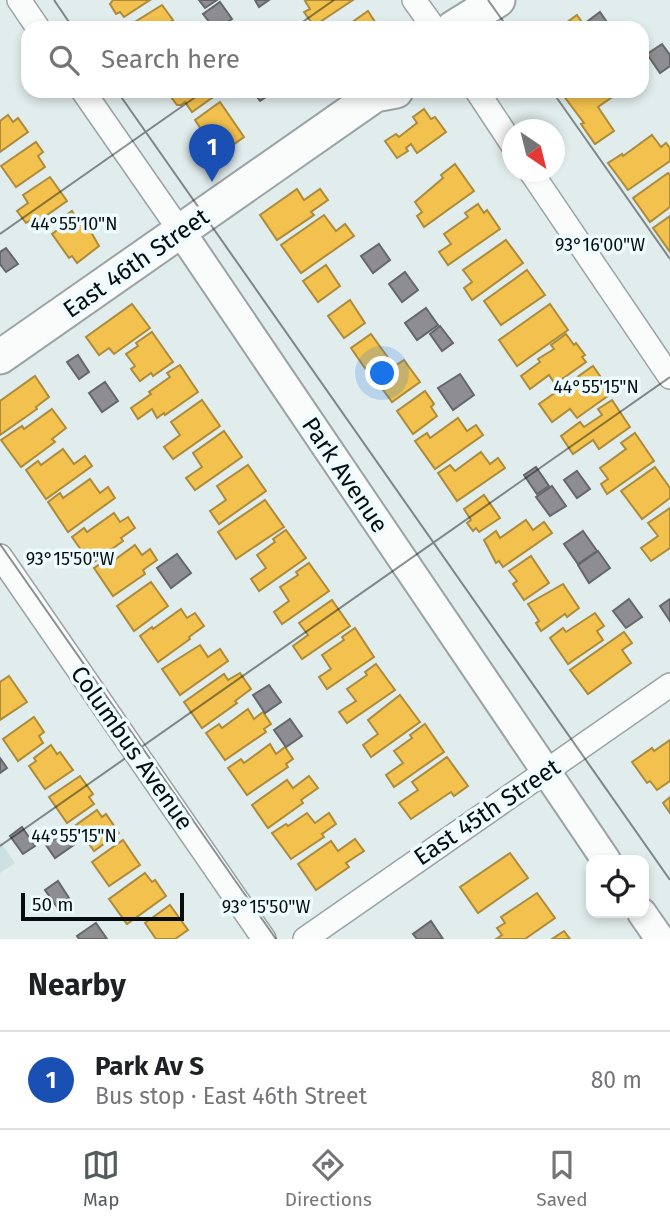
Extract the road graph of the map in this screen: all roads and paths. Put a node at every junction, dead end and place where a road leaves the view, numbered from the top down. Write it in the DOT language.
graph roads {
  1 [pos="19,0"];
  2 [pos="414,0"];
  3 [pos="498,0"];
  4 [pos="516,0"];
  5 [pos="33,21"];
  6 [pos="429,21"];
  7 [pos="464,21"];
  8 [pos="502,21"];
  9 [pos="87,98"];
  10 [pos="374,98"];
  11 [pos="482,98"];
  12 [pos="502,128"];
  13 [pos="538,182"];
  14 [pos="181,232"];
  15 [pos="0,357"];
  16 [pos="670,377"];
  17 [pos="0,556"];
  18 [pos="670,685"];
  19 [pos="545,772"];
  20 [pos="603,855"];
  21 [pos="645,918"];
  22 [pos="264,939"];
  23 [pos="305,939"];
  24 [pos="660,939"];
  1 -- 5 [label="street"];
  2 -- 6 [label="street"];
  3 -- 7 [label="main road"];
  4 -- 8 [label="main road"];
  9 -- 14 [label="street, Park Avenue"];
  10 -- 14 [label="main road, East 46th Street"];
  11 -- 12 [label="street"];
  13 -- 16 [label="street"];
  14 -- 15 [label="main road, East 46th Street"];
  14 -- 19 [label="street, Park Avenue"];
  17 -- 22 [label="street, Columbus Avenue"];
  18 -- 19 [label="street, East 45th Street"];
  19 -- 20 [label="street, Park Avenue"];
  19 -- 23 [label="street, East 45th Street"];
  21 -- 24 [label="street"];
}
